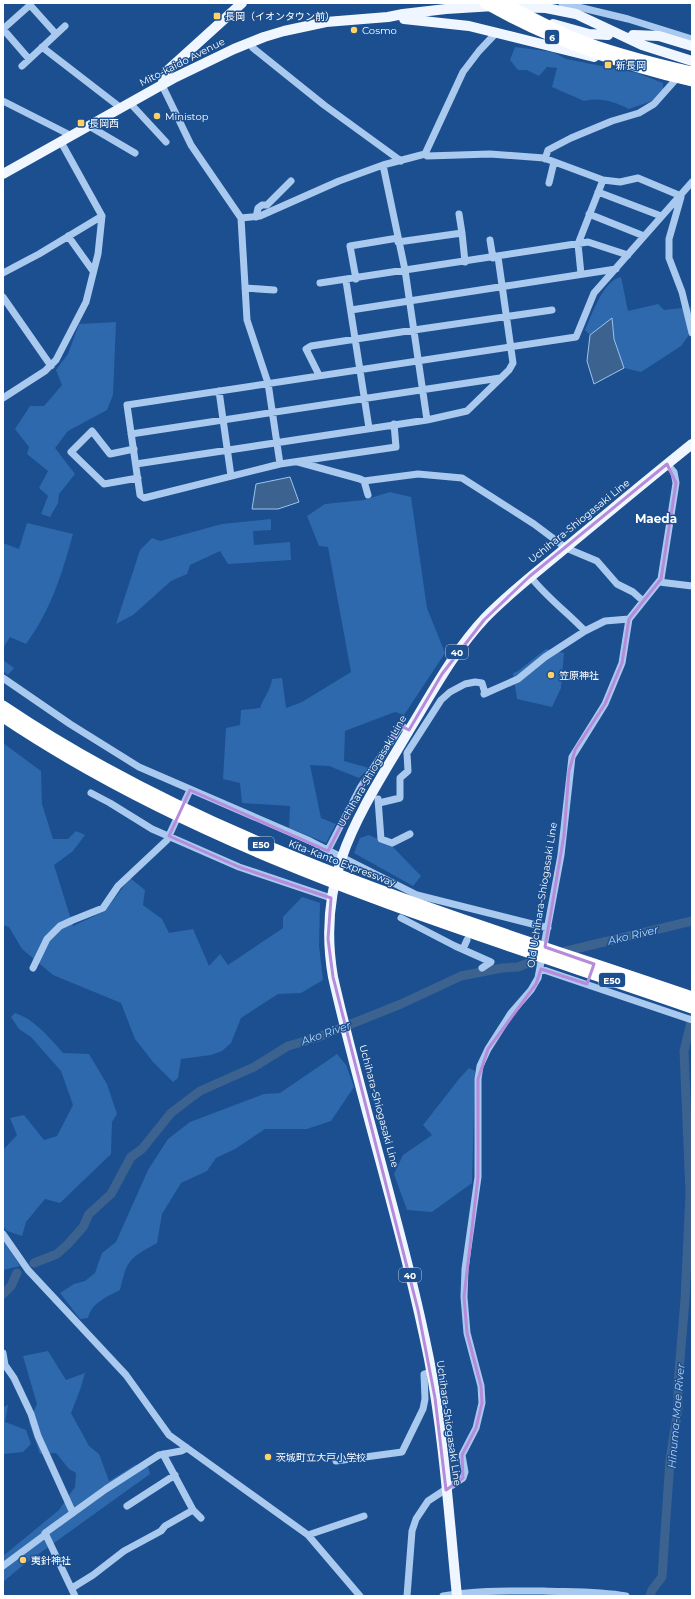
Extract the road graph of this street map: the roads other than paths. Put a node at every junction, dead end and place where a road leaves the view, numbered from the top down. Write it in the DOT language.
graph roads {
  1 [pos="242,3"];
  2 [pos="504,3"];
  3 [pos="562,3"];
  4 [pos="481,5"];
  5 [pos="530,16"];
  6 [pos="388,17"];
  7 [pos="65,26"];
  8 [pos="3,29"];
  9 [pos="496,33"];
  10 [pos="56,34"];
  11 [pos="608,35"];
  12 [pos="633,35"];
  13 [pos="692,40"];
  14 [pos="249,42"];
  15 [pos="692,46"];
  16 [pos="42,47"];
  17 [pos="182,57"];
  18 [pos="29,59"];
  19 [pos="624,59"];
  20 [pos="692,61"];
  21 [pos="22,66"];
  22 [pos="191,70"];
  23 [pos="692,72"];
  24 [pos="678,77"];
  25 [pos="692,80"];
  26 [pos="162,85"];
  27 [pos="3,101"];
  28 [pos="125,105"];
  29 [pos="89,126"];
  30 [pos="72,136"];
  31 [pos="61,142"];
  32 [pos="166,142"];
  33 [pos="135,152"];
  34 [pos="425,154"];
  35 [pos="545,159"];
  36 [pos="401,160"];
  37 [pos="554,162"];
  38 [pos="383,165"];
  39 [pos="3,174"];
  40 [pos="603,180"];
  41 [pos="292,181"];
  42 [pos="692,182"];
  43 [pos="548,183"];
  44 [pos="598,192"];
  45 [pos="681,196"];
  46 [pos="459,214"];
  47 [pos="589,214"];
  48 [pos="102,216"];
  49 [pos="661,216"];
  50 [pos="256,217"];
  51 [pos="240,218"];
  52 [pos="462,233"];
  53 [pos="68,236"];
  54 [pos="644,236"];
  55 [pos="398,240"];
  56 [pos="490,240"];
  57 [pos="578,244"];
  58 [pos="628,255"];
  59 [pos="495,257"];
  60 [pos="465,262"];
  61 [pos="616,269"];
  62 [pos="405,270"];
  63 [pos="93,271"];
  64 [pos="3,273"];
  65 [pos="581,274"];
  66 [pos="356,279"];
  67 [pos="346,281"];
  68 [pos="320,283"];
  69 [pos="502,287"];
  70 [pos="245,288"];
  71 [pos="274,290"];
  72 [pos="3,297"];
  73 [pos="410,300"];
  74 [pos="351,310"];
  75 [pos="552,310"];
  76 [pos="506,316"];
  77 [pos="414,330"];
  78 [pos="692,333"];
  79 [pos="355,340"];
  80 [pos="511,346"];
  81 [pos="418,360"];
  82 [pos="51,366"];
  83 [pos="360,369"];
  84 [pos="319,375"];
  85 [pos="500,378"];
  86 [pos="268,383"];
  87 [pos="422,390"];
  88 [pos="219,391"];
  89 [pos="3,398"];
  90 [pos="364,399"];
  91 [pos="272,413"];
  92 [pos="223,420"];
  93 [pos="427,420"];
  94 [pos="394,424"];
  95 [pos="369,428"];
  96 [pos="131,434"];
  97 [pos="276,442"];
  98 [pos="692,444"];
  99 [pos="134,449"];
  100 [pos="228,450"];
  101 [pos="298,462"];
  102 [pos="136,464"];
  103 [pos="280,464"];
  104 [pos="667,464"];
  105 [pos="231,476"];
  106 [pos="138,478"];
  107 [pos="364,481"];
  108 [pos="368,495"];
  109 [pos="566,548"];
  110 [pos="530,576"];
  111 [pos="659,582"];
  112 [pos="692,586"];
  113 [pos="643,601"];
  114 [pos="629,619"];
  115 [pos="585,631"];
  116 [pos="3,678"];
  117 [pos="3,706"];
  118 [pos="3,717"];
  119 [pos="409,730"];
  120 [pos="189,792"];
  121 [pos="91,793"];
  122 [pos="170,834"];
  123 [pos="410,834"];
  124 [pos="328,850"];
  125 [pos="340,859"];
  126 [pos="331,896"];
  127 [pos="478,910"];
  128 [pos="401,918"];
  129 [pos="476,918"];
  130 [pos="548,928"];
  131 [pos="467,940"];
  132 [pos="534,948"];
  133 [pos="463,949"];
  134 [pos="580,954"];
  135 [pos="596,960"];
  136 [pos="33,968"];
  137 [pos="482,968"];
  138 [pos="541,969"];
  139 [pos="587,984"];
  140 [pos="689,994"];
  141 [pos="692,1008"];
  142 [pos="692,1020"];
  143 [pos="3,1234"];
  144 [pos="3,1353"];
  145 [pos="431,1372"];
  146 [pos="187,1448"];
  147 [pos="164,1454"];
  148 [pos="336,1461"];
  149 [pos="175,1475"];
  150 [pos="446,1490"];
  151 [pos="127,1506"];
  152 [pos="193,1510"];
  153 [pos="73,1513"];
  154 [pos="364,1516"];
  155 [pos="201,1518"];
  156 [pos="46,1534"];
  157 [pos="308,1535"];
  158 [pos="3,1566"];
  159 [pos="72,1588"];
  160 [pos="457,1595"];
  161 [pos="75,1596"];
  162 [pos="360,1596"];
  163 [pos="407,1596"];
  164 [pos="443,1596"];
  165 [pos="626,1596"];
  1 -- 17 [label="main road"];
  2 -- 5 [label="highway, 6"];
  3 -- 13 [label="street"];
  4 -- 6 [label="main road"];
  4 -- 19 [label="highway, 6"];
  4 -- 20 [label="main road"];
  5 -- 11 [label="main road"];
  5 -- 19 [label="highway, 6"];
  6 -- 9 [label="main road"];
  6 -- 14 [label="main road, Mito-kaido Avenue"];
  7 -- 10 [label="street"];
  8 -- 10 [label="street"];
  8 -- 18 [label="street"];
  9 -- 19 [label="main road"];
  9 -- 34 [label="street"];
  10 -- 16 [label="street"];
  12 -- 15 [label="main road"];
  14 -- 22 [label="main road, Mito-kaido Avenue"];
  14 -- 36 [label="street"];
  16 -- 18 [label="street"];
  16 -- 28 [label="street"];
  17 -- 22 [label="main road"];
  17 -- 26 [label="main road"];
  18 -- 21 [label="street"];
  19 -- 23 [label="highway, 6"];
  19 -- 24 [label="highway, 6"];
  22 -- 26 [label="main road, Mito-kaido Avenue"];
  24 -- 25 [label="highway, 6"];
  24 -- 35 [label="street"];
  26 -- 28 [label="main road, Mito-kaido Avenue"];
  26 -- 51 [label="street"];
  27 -- 30 [label="street"];
  28 -- 29 [label="main road, Mito-kaido Avenue"];
  28 -- 32 [label="street"];
  29 -- 30 [label="main road, Mito-kaido Avenue"];
  29 -- 33 [label="street"];
  30 -- 31 [label="main road, Mito-kaido Avenue"];
  31 -- 39 [label="main road, Mito-kaido Avenue"];
  31 -- 48 [label="street"];
  34 -- 35 [label="street"];
  34 -- 36 [label="street"];
  35 -- 37 [label="street"];
  36 -- 38 [label="street"];
  37 -- 40 [label="street"];
  37 -- 43 [label="street"];
  38 -- 50 [label="street"];
  38 -- 55 [label="street"];
  40 -- 44 [label="street"];
  40 -- 45 [label="street"];
  41 -- 50 [label="street"];
  42 -- 45 [label="street"];
  44 -- 47 [label="street"];
  44 -- 49 [label="street"];
  45 -- 49 [label="street"];
  45 -- 78 [label="street"];
  46 -- 52 [label="street"];
  47 -- 54 [label="street"];
  47 -- 57 [label="street"];
  48 -- 53 [label="street"];
  48 -- 63 [label="street"];
  49 -- 54 [label="street"];
  50 -- 51 [label="street"];
  51 -- 70 [label="street"];
  52 -- 55 [label="street"];
  52 -- 60 [label="street"];
  53 -- 63 [label="street"];
  53 -- 64 [label="street"];
  54 -- 58 [label="street"];
  55 -- 62 [label="street"];
  55 -- 66 [label="street"];
  56 -- 59 [label="street"];
  57 -- 58 [label="street"];
  57 -- 59 [label="street"];
  57 -- 65 [label="street"];
  58 -- 61 [label="street"];
  59 -- 60 [label="street"];
  59 -- 69 [label="street"];
  60 -- 62 [label="street"];
  61 -- 65 [label="street"];
  61 -- 80 [label="street"];
  62 -- 66 [label="street"];
  62 -- 73 [label="street"];
  63 -- 82 [label="street"];
  65 -- 69 [label="street"];
  66 -- 67 [label="street"];
  67 -- 68 [label="street"];
  67 -- 74 [label="street"];
  69 -- 73 [label="street"];
  69 -- 76 [label="street"];
  70 -- 71 [label="street"];
  70 -- 86 [label="street"];
  72 -- 82 [label="street"];
  73 -- 74 [label="street"];
  73 -- 77 [label="street"];
  74 -- 79 [label="street"];
  75 -- 76 [label="street"];
  76 -- 77 [label="street"];
  76 -- 80 [label="street"];
  77 -- 79 [label="street"];
  77 -- 81 [label="street"];
  79 -- 83 [label="street"];
  79 -- 84 [label="street"];
  80 -- 81 [label="street"];
  80 -- 85 [label="street"];
  81 -- 83 [label="street"];
  81 -- 87 [label="street"];
  82 -- 89 [label="street"];
  83 -- 84 [label="street"];
  83 -- 90 [label="street"];
  84 -- 86 [label="street"];
  85 -- 87 [label="street"];
  85 -- 93 [label="street"];
  86 -- 88 [label="street"];
  86 -- 91 [label="street"];
  87 -- 90 [label="street"];
  87 -- 93 [label="street"];
  88 -- 92 [label="street"];
  88 -- 96 [label="street"];
  90 -- 91 [label="street"];
  90 -- 95 [label="street"];
  91 -- 92 [label="street"];
  91 -- 97 [label="street"];
  92 -- 96 [label="street"];
  92 -- 100 [label="street"];
  93 -- 94 [label="street"];
  94 -- 95 [label="street"];
  94 -- 101 [label="street"];
  95 -- 97 [label="street"];
  96 -- 99 [label="street"];
  97 -- 100 [label="street"];
  97 -- 103 [label="street"];
  98 -- 104 [label="main road, Uchihara-Shiogasaki Line / 40"];
  99 -- 102 [label="street"];
  99 -- 106 [label="street"];
  100 -- 102 [label="street"];
  100 -- 105 [label="street"];
  101 -- 103 [label="street"];
  101 -- 107 [label="street"];
  102 -- 106 [label="street"];
  103 -- 105 [label="street"];
  104 -- 109 [label="main road, Uchihara-Shiogasaki Line / 40"];
  104 -- 111 [label="street"];
  105 -- 106 [label="street"];
  107 -- 108 [label="street"];
  107 -- 109 [label="street"];
  109 -- 110 [label="main road, Uchihara-Shiogasaki Line / 40"];
  109 -- 113 [label="street"];
  110 -- 115 [label="street"];
  110 -- 119 [label="main road, Uchihara-Shiogasaki Line / 40"];
  111 -- 112 [label="street"];
  111 -- 113 [label="street, Old Uchihara-Shiogasaki Line"];
  113 -- 114 [label="street, Old Uchihara-Shiogasaki Line"];
  114 -- 115 [label="street"];
  114 -- 130 [label="street, Old Uchihara-Shiogasaki Line"];
  115 -- 123 [label="street"];
  116 -- 120 [label="street"];
  117 -- 132 [label="highway, Kita-Kanto Expressway / E50"];
  118 -- 132 [label="highway, Kita-Kanto Expressway / E50"];
  119 -- 124 [label="street"];
  119 -- 125 [label="main road, Uchihara-Shiogasaki Line / 40"];
  120 -- 122 [label="street"];
  120 -- 124 [label="street"];
  121 -- 122 [label="street"];
  122 -- 126 [label="street"];
  122 -- 136 [label="street"];
  124 -- 125 [label="street"];
  125 -- 126 [label="main road, Uchihara-Shiogasaki Line / 40"];
  125 -- 127 [label="street"];
  126 -- 145 [label="main road, Uchihara-Shiogasaki Line / 40"];
  127 -- 129 [label="street"];
  127 -- 130 [label="street"];
  128 -- 133 [label="street"];
  130 -- 138 [label="street, Old Uchihara-Shiogasaki Line"];
  131 -- 133 [label="street"];
  132 -- 140 [label="highway, Kita-Kanto Expressway / E50"];
  132 -- 141 [label="highway, Kita-Kanto Expressway / E50"];
  133 -- 137 [label="street"];
  134 -- 135 [label="street"];
  135 -- 139 [label="street"];
  135 -- 140 [label="street"];
  138 -- 139 [label="street"];
  138 -- 150 [label="street, Old Uchihara-Shiogasaki Line"];
  139 -- 142 [label="street"];
  143 -- 146 [label="street"];
  144 -- 153 [label="street"];
  145 -- 148 [label="street"];
  145 -- 150 [label="main road, Uchihara-Shiogasaki Line / 40"];
  146 -- 147 [label="street"];
  146 -- 157 [label="street"];
  147 -- 149 [label="street"];
  147 -- 153 [label="street"];
  149 -- 151 [label="street"];
  149 -- 152 [label="street"];
  150 -- 160 [label="main road, Uchihara-Shiogasaki Line / 40"];
  150 -- 163 [label="street, Old Uchihara-Shiogasaki Line"];
  152 -- 155 [label="street"];
  152 -- 159 [label="street"];
  153 -- 156 [label="street"];
  154 -- 157 [label="street"];
  156 -- 158 [label="street"];
  156 -- 159 [label="street"];
  157 -- 162 [label="street"];
  159 -- 161 [label="street"];
  160 -- 164 [label="street"];
  160 -- 165 [label="street"];
}
